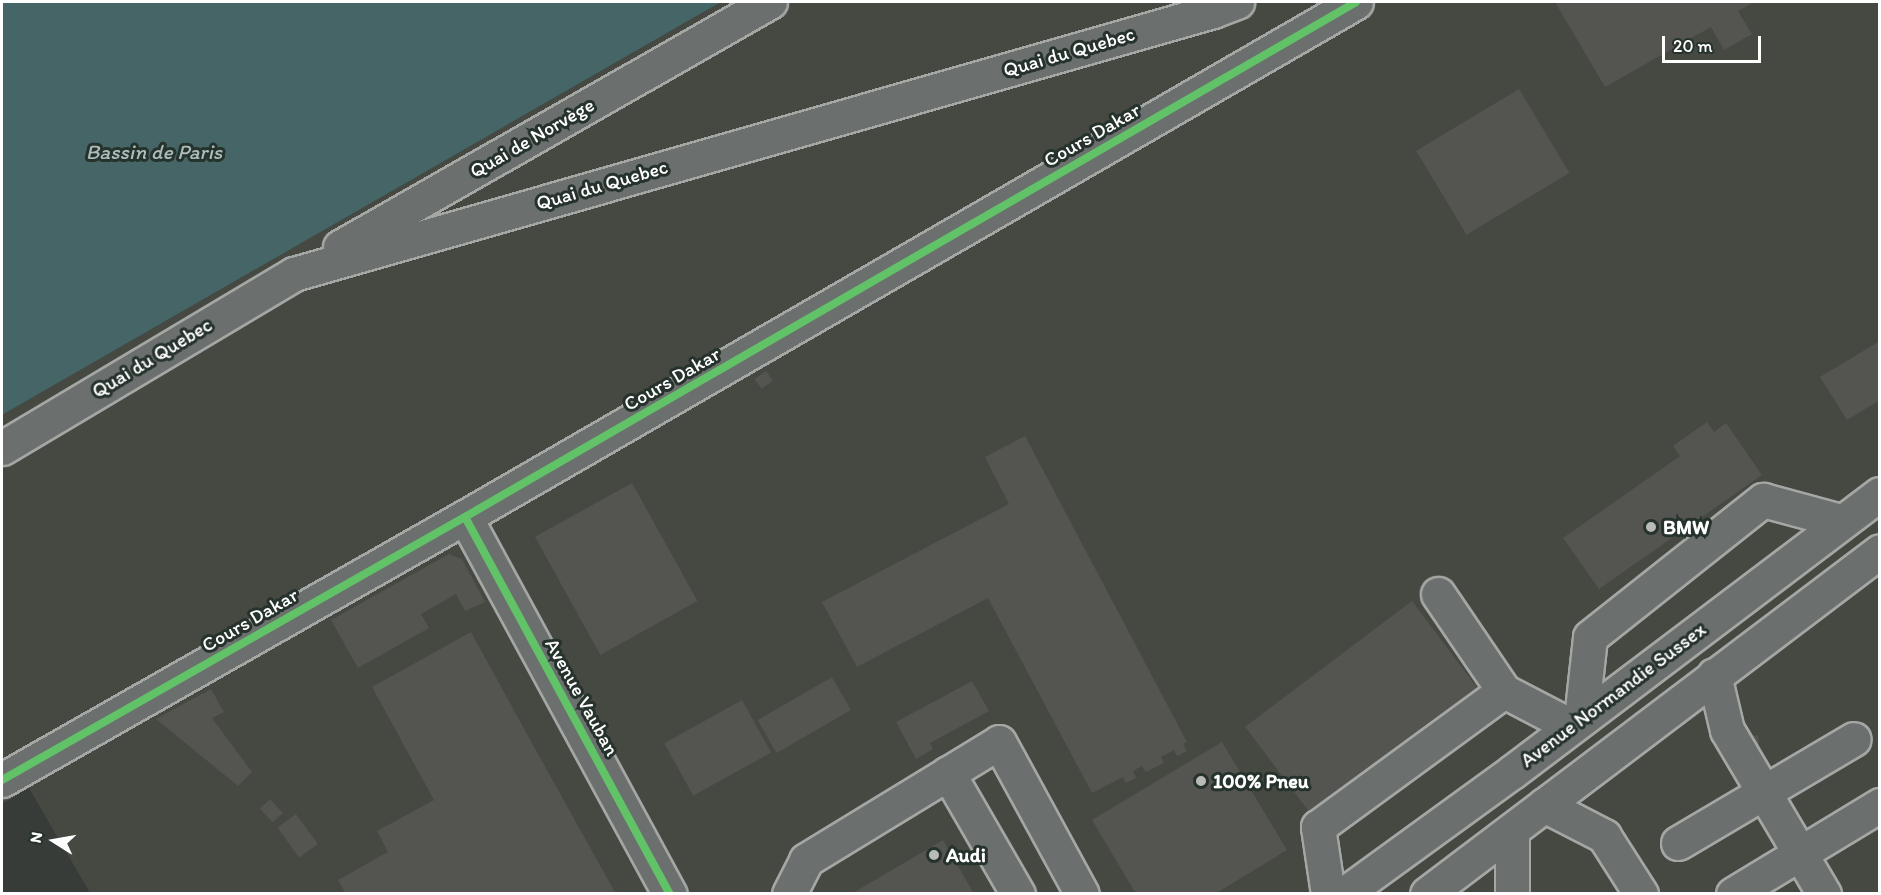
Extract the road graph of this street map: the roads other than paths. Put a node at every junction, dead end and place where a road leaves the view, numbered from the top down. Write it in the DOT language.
graph roads {
  1 [pos="770,2"];
  2 [pos="1237,2"];
  3 [pos="1356,2"];
  4 [pos="294,274"];
  5 [pos="2,448"];
  6 [pos="1880,494"];
  7 [pos="465,517"];
  8 [pos="1841,521"];
  9 [pos="1880,552"];
  10 [pos="1438,594"];
  11 [pos="1714,675"];
  12 [pos="1504,691"];
  13 [pos="1576,722"];
  14 [pos="1854,739"];
  15 [pos="948,773"];
  16 [pos="2,780"];
  17 [pos="1764,792"];
  18 [pos="1544,805"];
  19 [pos="1880,805"];
  20 [pos="1512,830"];
  21 [pos="1678,843"];
  22 [pos="1800,853"];
  23 [pos="670,894"];
  24 [pos="789,894"];
  25 [pos="1018,894"];
  26 [pos="1082,894"];
  27 [pos="1328,894"];
  28 [pos="1344,894"];
  29 [pos="1427,894"];
  30 [pos="1512,894"];
  31 [pos="1641,894"];
  32 [pos="1733,894"];
  33 [pos="1824,894"];
  1 -- 4 [label="street, Quai de Norvège"];
  2 -- 4 [label="street, Quai du Quebec"];
  3 -- 7 [label="street, Cours Dakar"];
  4 -- 5 [label="street, Quai du Quebec"];
  6 -- 8 [label="street, Avenue Normandie Sussex"];
  7 -- 16 [label="street, Cours Dakar"];
  7 -- 23 [label="street, Avenue Vauban"];
  8 -- 13 [label="street, Avenue Normandie Sussex"];
  8 -- 13 [label="street"];
  9 -- 11 [label="street"];
  10 -- 12 [label="street"];
  11 -- 17 [label="street"];
  11 -- 18 [label="street"];
  12 -- 13 [label="street"];
  12 -- 27 [label="street"];
  13 -- 28 [label="street, Avenue Normandie Sussex"];
  14 -- 17 [label="street"];
  15 -- 24 [label="street"];
  15 -- 25 [label="street"];
  15 -- 26 [label="street"];
  17 -- 21 [label="street"];
  17 -- 22 [label="street"];
  18 -- 20 [label="street"];
  18 -- 31 [label="street"];
  19 -- 22 [label="street"];
  20 -- 29 [label="street"];
  20 -- 30 [label="street"];
  22 -- 32 [label="street"];
  22 -- 33 [label="street"];
}
